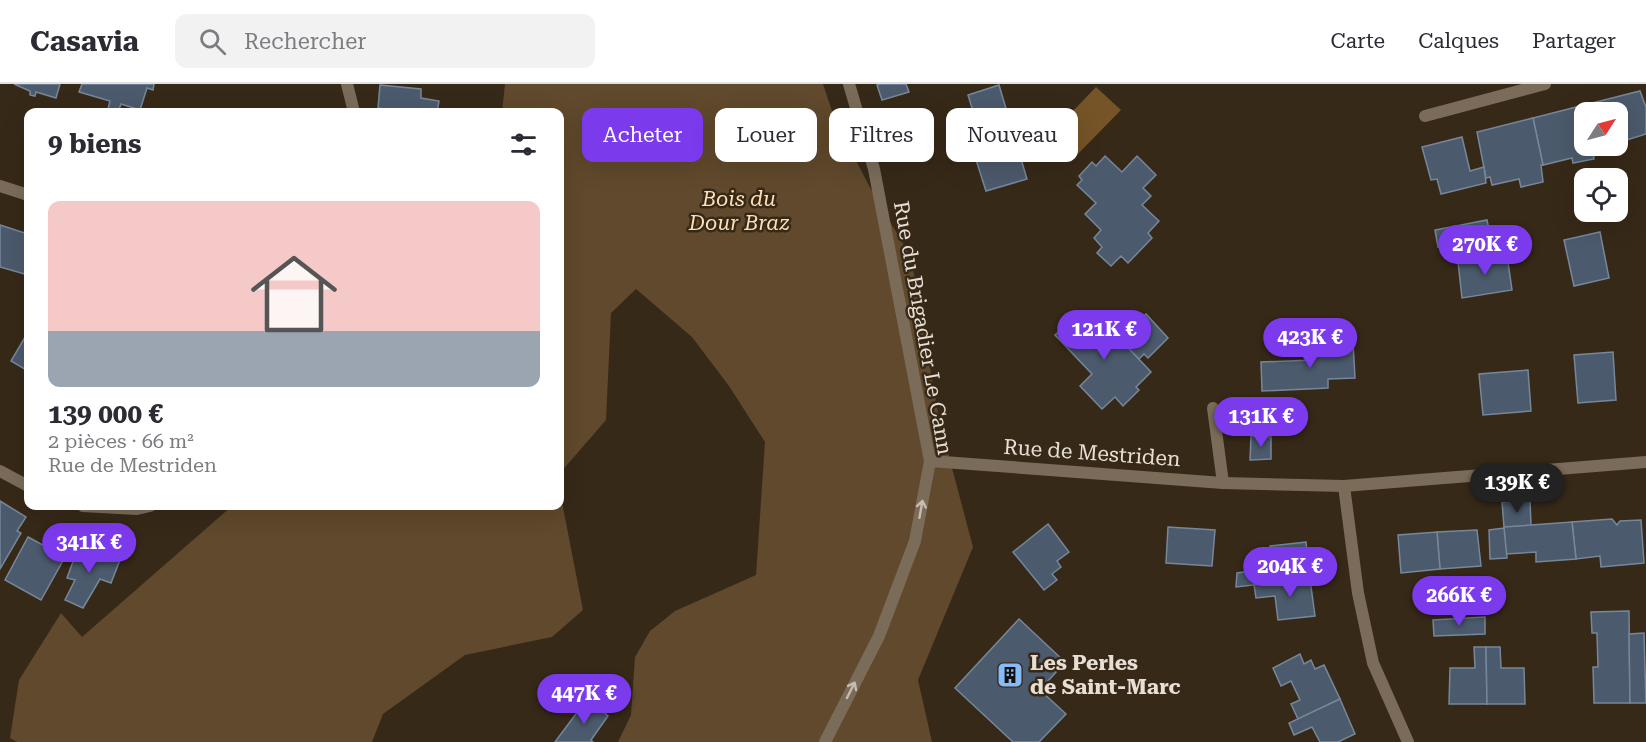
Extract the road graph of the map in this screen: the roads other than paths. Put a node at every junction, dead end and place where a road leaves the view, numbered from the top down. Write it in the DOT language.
graph roads {
  1 [pos="347,84"];
  2 [pos="849,84"];
  3 [pos="1545,84"];
  4 [pos="353,108"];
  5 [pos="1425,116"];
  6 [pos="0,186"];
  7 [pos="24,194"];
  8 [pos="1213,408"];
  9 [pos="930,461"];
  10 [pos="1646,462"];
  11 [pos="0,471"];
  12 [pos="1223,483"];
  13 [pos="24,484"];
  14 [pos="1344,486"];
  15 [pos="825,742"];
  16 [pos="1408,742"];
  1 -- 4 [label="street"];
  2 -- 9 [label="street, Rue du Brigadier Le Cann"];
  3 -- 5 [label="street"];
  6 -- 7 [label="street"];
  8 -- 12 [label="street"];
  9 -- 12 [label="street, Rue de Mestriden"];
  15 -- 9 [label="street, Rue du Brigadier Le Cann, one-way"];
  10 -- 14 [label="street, Rue de Mestriden"];
  11 -- 13 [label="street"];
  12 -- 14 [label="street, Rue de Mestriden"];
  14 -- 16 [label="street"];
}
